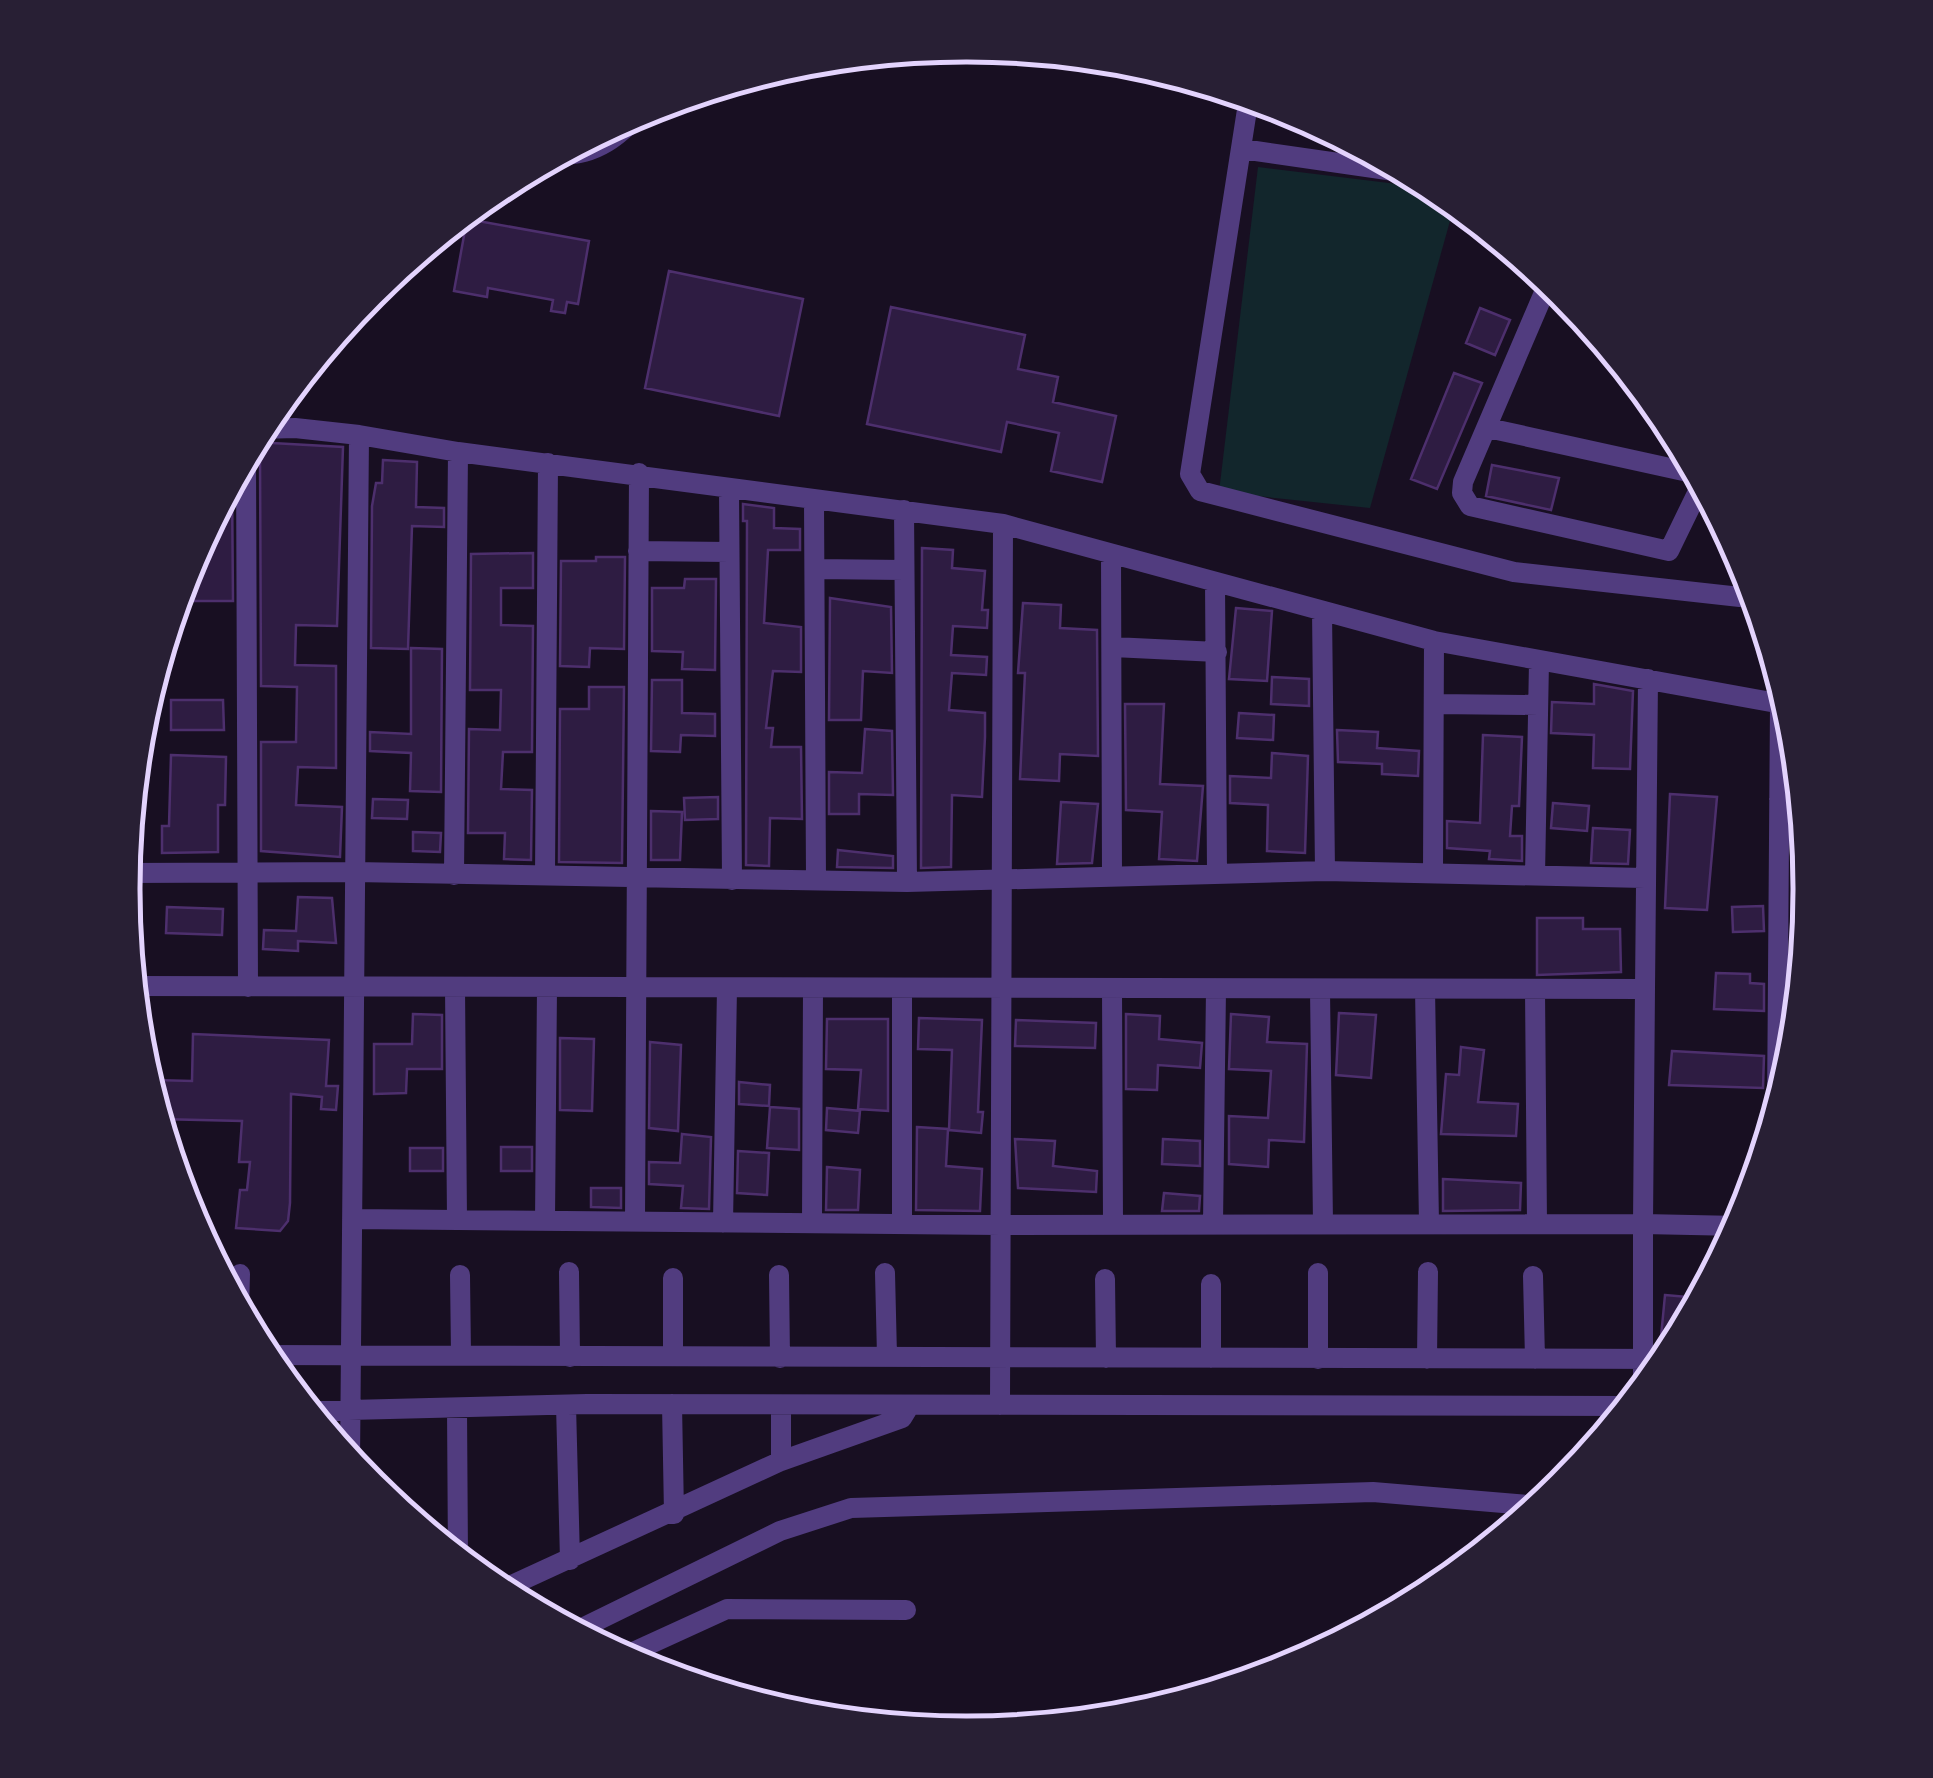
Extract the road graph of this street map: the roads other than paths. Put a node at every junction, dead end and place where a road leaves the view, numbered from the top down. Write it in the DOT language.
graph roads {
  1 [pos="1247,112"];
  2 [pos="1242,149"];
  3 [pos="1367,166"];
  4 [pos="1543,298"];
  5 [pos="280,428"];
  6 [pos="1488,428"];
  7 [pos="359,435"];
  8 [pos="458,452"];
  9 [pos="548,463"];
  10 [pos="1678,470"];
  11 [pos="639,473"];
  12 [pos="246,485"];
  13 [pos="729,489"];
  14 [pos="1694,499"];
  15 [pos="814,501"];
  16 [pos="904,510"];
  17 [pos="1003,524"];
  18 [pos="638,551"];
  19 [pos="729,552"];
  20 [pos="1111,555"];
  21 [pos="815,569"];
  22 [pos="904,570"];
  23 [pos="1215,582"];
  24 [pos="1739,597"];
  25 [pos="1322,611"];
  26 [pos="1434,641"];
  27 [pos="1113,646"];
  28 [pos="1216,652"];
  29 [pos="1539,662"];
  30 [pos="1648,679"];
  31 [pos="1771,702"];
  32 [pos="1434,704"];
  33 [pos="1538,705"];
  34 [pos="1781,754"];
  35 [pos="1779,800"];
  36 [pos="1788,800"];
  37 [pos="1325,871"];
  38 [pos="247,872"];
  39 [pos="354,872"];
  40 [pos="1433,872"];
  41 [pos="1217,873"];
  42 [pos="141,874"];
  43 [pos="454,874"];
  44 [pos="1535,875"];
  45 [pos="545,876"];
  46 [pos="1112,876"];
  47 [pos="634,878"];
  48 [pos="1644,878"];
  49 [pos="1002,879"];
  50 [pos="732,880"];
  51 [pos="816,880"];
  52 [pos="907,882"];
  53 [pos="146,986"];
  54 [pos="248,986"];
  55 [pos="354,987"];
  56 [pos="455,987"];
  57 [pos="547,987"];
  58 [pos="634,987"];
  59 [pos="727,988"];
  60 [pos="813,988"];
  61 [pos="902,988"];
  62 [pos="1000,988"];
  63 [pos="1112,988"];
  64 [pos="1216,989"];
  65 [pos="1425,989"];
  66 [pos="1645,989"];
  67 [pos="1320,990"];
  68 [pos="1535,990"];
  69 [pos="1777,1048"];
  70 [pos="352,1219"];
  71 [pos="458,1220"];
  72 [pos="545,1221"];
  73 [pos="635,1221"];
  74 [pos="723,1223"];
  75 [pos="812,1223"];
  76 [pos="1323,1223"];
  77 [pos="1429,1223"];
  78 [pos="1537,1223"];
  79 [pos="902,1224"];
  80 [pos="1113,1224"];
  81 [pos="1213,1224"];
  82 [pos="1643,1224"];
  83 [pos="999,1225"];
  84 [pos="1721,1226"];
  85 [pos="568,1272"];
  86 [pos="1428,1272"];
  87 [pos="885,1273"];
  88 [pos="1318,1273"];
  89 [pos="240,1274"];
  90 [pos="460,1275"];
  91 [pos="780,1275"];
  92 [pos="1533,1276"];
  93 [pos="673,1278"];
  94 [pos="1106,1280"];
  95 [pos="240,1282"];
  96 [pos="1210,1284"];
  97 [pos="284,1355"];
  98 [pos="461,1355"];
  99 [pos="351,1356"];
  100 [pos="672,1356"];
  101 [pos="887,1356"];
  102 [pos="570,1357"];
  103 [pos="780,1358"];
  104 [pos="1000,1358"];
  105 [pos="1106,1358"];
  106 [pos="1212,1358"];
  107 [pos="1318,1358"];
  108 [pos="1427,1359"];
  109 [pos="1535,1359"];
  110 [pos="1643,1359"];
  111 [pos="1643,1363"];
  112 [pos="672,1404"];
  113 [pos="566,1405"];
  114 [pos="1000,1405"];
  115 [pos="781,1406"];
  116 [pos="910,1406"];
  117 [pos="1611,1406"];
  118 [pos="458,1408"];
  119 [pos="327,1411"];
  120 [pos="351,1412"];
  121 [pos="350,1440"];
  122 [pos="781,1461"];
  123 [pos="1517,1504"];
  124 [pos="674,1514"];
  125 [pos="458,1541"];
  126 [pos="570,1560"];
  127 [pos="518,1583"];
  128 [pos="906,1610"];
  129 [pos="590,1624"];
  130 [pos="642,1649"];
  1 -- 2 [label="street"];
  2 -- 3 [label="street"];
  2 -- 24 [label="street"];
  4 -- 6 [label="street"];
  5 -- 7 [label="street"];
  6 -- 10 [label="street"];
  6 -- 14 [label="street"];
  7 -- 8 [label="street"];
  7 -- 39 [label="street"];
  8 -- 9 [label="street"];
  8 -- 43 [label="street"];
  9 -- 11 [label="street"];
  9 -- 45 [label="street"];
  11 -- 13 [label="street"];
  11 -- 18 [label="street"];
  12 -- 38 [label="street"];
  13 -- 15 [label="street"];
  13 -- 19 [label="street"];
  15 -- 16 [label="street"];
  15 -- 21 [label="street"];
  16 -- 17 [label="street"];
  16 -- 22 [label="street"];
  17 -- 20 [label="street"];
  17 -- 49 [label="street"];
  18 -- 19 [label="street"];
  18 -- 47 [label="street"];
  19 -- 50 [label="street"];
  20 -- 23 [label="street"];
  20 -- 27 [label="street"];
  21 -- 22 [label="street"];
  21 -- 51 [label="street"];
  22 -- 52 [label="street"];
  23 -- 25 [label="street"];
  23 -- 28 [label="street"];
  25 -- 26 [label="street"];
  25 -- 37 [label="street"];
  26 -- 29 [label="street"];
  26 -- 32 [label="street"];
  27 -- 28 [label="street"];
  27 -- 46 [label="street"];
  28 -- 41 [label="street"];
  29 -- 30 [label="street"];
  29 -- 33 [label="street"];
  30 -- 31 [label="street"];
  30 -- 48 [label="street"];
  32 -- 33 [label="street"];
  32 -- 40 [label="street"];
  33 -- 44 [label="street"];
  34 -- 35 [label="street"];
  35 -- 36 [label="street"];
  35 -- 69 [label="street"];
  37 -- 40 [label="street"];
  37 -- 41 [label="street"];
  38 -- 39 [label="street"];
  38 -- 42 [label="street"];
  38 -- 54 [label="street"];
  39 -- 43 [label="street"];
  39 -- 55 [label="street"];
  40 -- 44 [label="street"];
  41 -- 46 [label="street"];
  43 -- 45 [label="street"];
  44 -- 48 [label="street"];
  45 -- 47 [label="street"];
  46 -- 49 [label="street"];
  47 -- 50 [label="street"];
  47 -- 58 [label="street"];
  48 -- 66 [label="street"];
  49 -- 52 [label="street"];
  49 -- 62 [label="street"];
  50 -- 51 [label="street"];
  51 -- 52 [label="street"];
  53 -- 54 [label="street"];
  54 -- 55 [label="street"];
  55 -- 56 [label="street"];
  55 -- 70 [label="street"];
  56 -- 57 [label="street"];
  56 -- 71 [label="street"];
  57 -- 58 [label="street"];
  57 -- 72 [label="street"];
  58 -- 59 [label="street"];
  58 -- 73 [label="street"];
  59 -- 60 [label="street"];
  59 -- 74 [label="street"];
  60 -- 61 [label="street"];
  60 -- 75 [label="street"];
  61 -- 62 [label="street"];
  61 -- 79 [label="street"];
  62 -- 63 [label="street"];
  62 -- 83 [label="street"];
  63 -- 64 [label="street"];
  63 -- 80 [label="street"];
  64 -- 67 [label="street"];
  64 -- 81 [label="street"];
  65 -- 67 [label="street"];
  65 -- 68 [label="street"];
  65 -- 77 [label="street"];
  66 -- 68 [label="street"];
  66 -- 82 [label="street"];
  67 -- 76 [label="street"];
  68 -- 78 [label="street"];
  70 -- 71 [label="street"];
  70 -- 99 [label="street"];
  71 -- 72 [label="street"];
  72 -- 73 [label="street"];
  73 -- 74 [label="street"];
  74 -- 75 [label="street"];
  75 -- 79 [label="street"];
  76 -- 77 [label="street"];
  76 -- 81 [label="street"];
  77 -- 78 [label="street"];
  78 -- 82 [label="street"];
  79 -- 83 [label="street"];
  80 -- 81 [label="street"];
  80 -- 83 [label="street"];
  82 -- 84 [label="street"];
  82 -- 110 [label="street"];
  83 -- 104 [label="street"];
  85 -- 102 [label="street"];
  86 -- 108 [label="street"];
  87 -- 101 [label="street"];
  88 -- 107 [label="street"];
  89 -- 95 [label="street"];
  90 -- 98 [label="street"];
  91 -- 103 [label="street"];
  92 -- 109 [label="street"];
  93 -- 100 [label="street"];
  94 -- 105 [label="street"];
  96 -- 106 [label="street"];
  97 -- 99 [label="street"];
  98 -- 99 [label="street"];
  98 -- 102 [label="street"];
  99 -- 120 [label="street"];
  100 -- 102 [label="street"];
  100 -- 103 [label="street"];
  101 -- 103 [label="street"];
  101 -- 104 [label="street"];
  104 -- 105 [label="street"];
  104 -- 114 [label="street"];
  105 -- 106 [label="street"];
  106 -- 107 [label="street"];
  107 -- 108 [label="street"];
  108 -- 109 [label="street"];
  109 -- 110 [label="street"];
  110 -- 111 [label="street"];
  112 -- 113 [label="street"];
  112 -- 115 [label="street"];
  112 -- 124 [label="street"];
  113 -- 118 [label="street"];
  113 -- 126 [label="street"];
  114 -- 116 [label="street"];
  114 -- 117 [label="street"];
  115 -- 116 [label="street"];
  115 -- 122 [label="street"];
  116 -- 122 [label="street"];
  118 -- 120 [label="street"];
  118 -- 125 [label="street"];
  119 -- 120 [label="street"];
  120 -- 121 [label="street"];
  122 -- 124 [label="street"];
  123 -- 129 [label="street"];
  124 -- 126 [label="street"];
  126 -- 127 [label="street"];
  128 -- 130 [label="street"];
}
